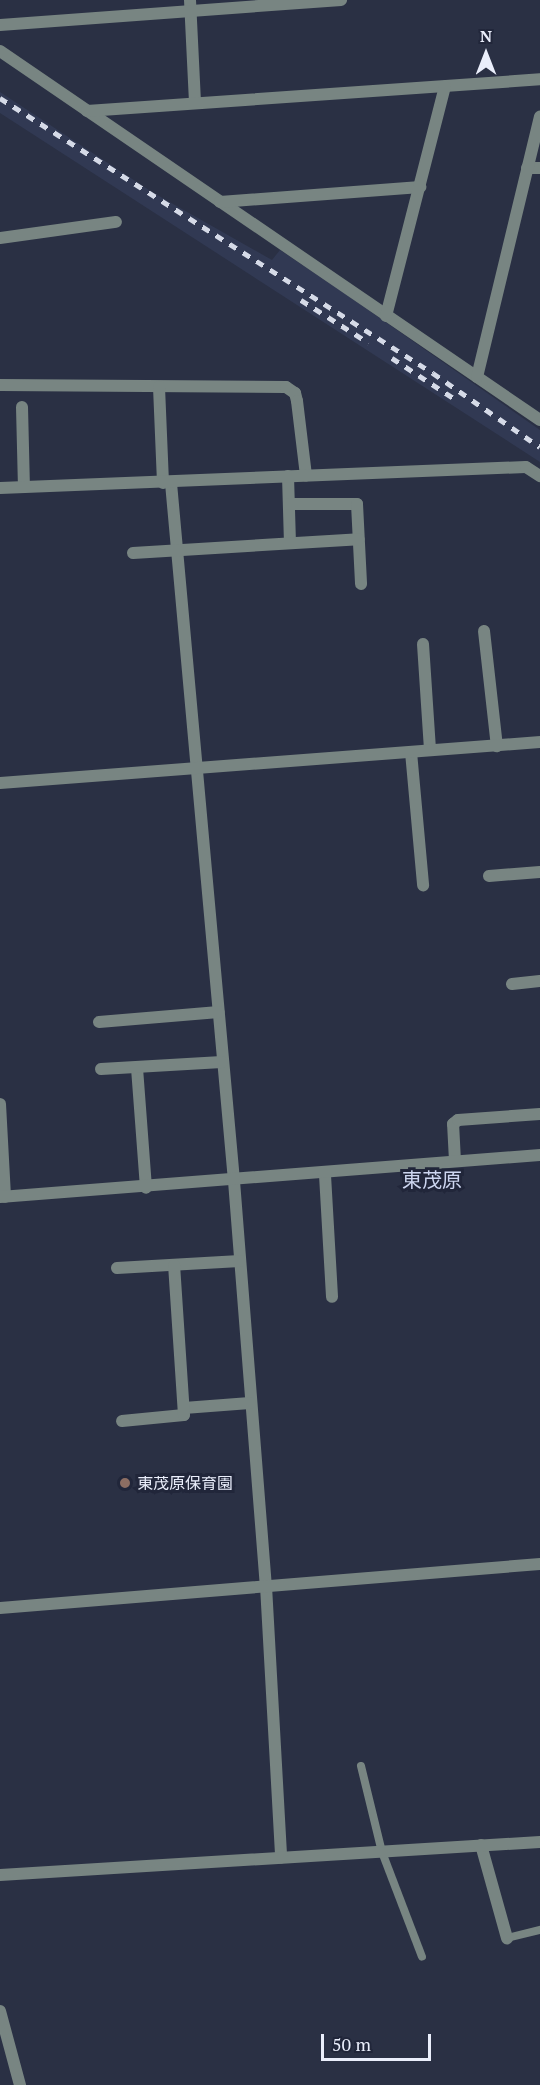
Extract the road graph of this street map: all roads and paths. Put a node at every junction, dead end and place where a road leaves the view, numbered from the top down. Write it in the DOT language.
graph roads {
  1 [pos="341,0"];
  2 [pos="190,6"];
  3 [pos="0,25"];
  4 [pos="0,51"];
  5 [pos="540,79"];
  6 [pos="445,86"];
  7 [pos="195,103"];
  8 [pos="87,111"];
  9 [pos="540,117"];
  10 [pos="527,168"];
  11 [pos="540,168"];
  12 [pos="420,187"];
  13 [pos="220,202"];
  14 [pos="116,222"];
  15 [pos="0,238"];
  16 [pos="386,316"];
  17 [pos="477,377"];
  18 [pos="0,385"];
  19 [pos="159,387"];
  20 [pos="22,407"];
  21 [pos="540,420"];
  22 [pos="306,475"];
  23 [pos="288,476"];
  24 [pos="540,476"];
  25 [pos="167,483"];
  26 [pos="24,487"];
  27 [pos="0,488"];
  28 [pos="289,504"];
  29 [pos="359,540"];
  30 [pos="290,543"];
  31 [pos="178,550"];
  32 [pos="133,553"];
  33 [pos="361,584"];
  34 [pos="484,631"];
  35 [pos="423,644"];
  36 [pos="540,742"];
  37 [pos="497,746"];
  38 [pos="430,750"];
  39 [pos="411,752"];
  40 [pos="199,769"];
  41 [pos="0,783"];
  42 [pos="540,872"];
  43 [pos="489,876"];
  44 [pos="423,885"];
  45 [pos="540,981"];
  46 [pos="512,984"];
  47 [pos="219,1012"];
  48 [pos="99,1022"];
  49 [pos="222,1062"];
  50 [pos="137,1068"];
  51 [pos="101,1069"];
  52 [pos="0,1104"];
  53 [pos="540,1114"];
  54 [pos="540,1155"];
  55 [pos="455,1161"];
  56 [pos="325,1175"];
  57 [pos="234,1181"];
  58 [pos="146,1188"];
  59 [pos="2,1197"];
  60 [pos="240,1261"];
  61 [pos="174,1265"];
  62 [pos="117,1268"];
  63 [pos="332,1297"];
  64 [pos="250,1403"];
  65 [pos="184,1408"];
  66 [pos="122,1421"];
  67 [pos="540,1564"];
  68 [pos="266,1586"];
  69 [pos="0,1608"];
  70 [pos="361,1766"];
  71 [pos="540,1842"];
  72 [pos="481,1845"];
  73 [pos="382,1852"];
  74 [pos="281,1858"];
  75 [pos="0,1875"];
  76 [pos="540,1930"];
  77 [pos="507,1938"];
  78 [pos="422,1957"];
  79 [pos="0,2011"];
  80 [pos="20,2085"];
  1 -- 2 [label="street"];
  2 -- 3 [label="street"];
  2 -- 7 [label="street"];
  4 -- 8 [label="street"];
  5 -- 6 [label="street"];
  6 -- 7 [label="street"];
  6 -- 12 [label="street"];
  7 -- 8 [label="street"];
  8 -- 13 [label="street"];
  9 -- 10 [label="street"];
  10 -- 11 [label="street"];
  10 -- 17 [label="street"];
  12 -- 13 [label="street"];
  12 -- 16 [label="street"];
  13 -- 16 [label="street"];
  14 -- 15 [label="street"];
  16 -- 17 [label="street"];
  17 -- 21 [label="street"];
  18 -- 19 [label="street"];
  19 -- 22 [label="street"];
  19 -- 25 [label="street"];
  20 -- 26 [label="street"];
  22 -- 23 [label="street"];
  22 -- 24 [label="street"];
  23 -- 25 [label="street"];
  23 -- 28 [label="street"];
  25 -- 26 [label="street"];
  25 -- 31 [label="street"];
  26 -- 27 [label="street"];
  28 -- 29 [label="street"];
  28 -- 30 [label="street"];
  29 -- 30 [label="street"];
  29 -- 33 [label="street"];
  30 -- 31 [label="street"];
  31 -- 32 [label="street"];
  31 -- 40 [label="street"];
  34 -- 37 [label="street"];
  35 -- 38 [label="street"];
  36 -- 37 [label="street"];
  37 -- 38 [label="street"];
  38 -- 39 [label="street"];
  39 -- 40 [label="street"];
  39 -- 44 [label="street"];
  40 -- 41 [label="street"];
  40 -- 47 [label="street"];
  42 -- 43 [label="street"];
  45 -- 46 [label="street"];
  47 -- 48 [label="street"];
  47 -- 49 [label="street"];
  49 -- 50 [label="street"];
  49 -- 57 [label="street"];
  50 -- 51 [label="street"];
  50 -- 58 [label="street"];
  52 -- 59 [label="street"];
  53 -- 55 [label="street"];
  54 -- 55 [label="street"];
  55 -- 56 [label="street"];
  56 -- 57 [label="street"];
  56 -- 63 [label="street"];
  57 -- 58 [label="street"];
  57 -- 60 [label="street"];
  58 -- 59 [label="street"];
  60 -- 61 [label="street"];
  60 -- 64 [label="street"];
  61 -- 62 [label="street"];
  61 -- 65 [label="street"];
  64 -- 65 [label="street"];
  64 -- 68 [label="street"];
  65 -- 66 [label="street"];
  67 -- 68 [label="street"];
  68 -- 69 [label="street"];
  68 -- 74 [label="street"];
  70 -- 73 [label="lane"];
  71 -- 72 [label="street"];
  72 -- 73 [label="street"];
  72 -- 77 [label="street"];
  73 -- 74 [label="street"];
  73 -- 78 [label="lane"];
  74 -- 75 [label="street"];
  76 -- 77 [label="lane"];
  79 -- 80 [label="street"];
}
